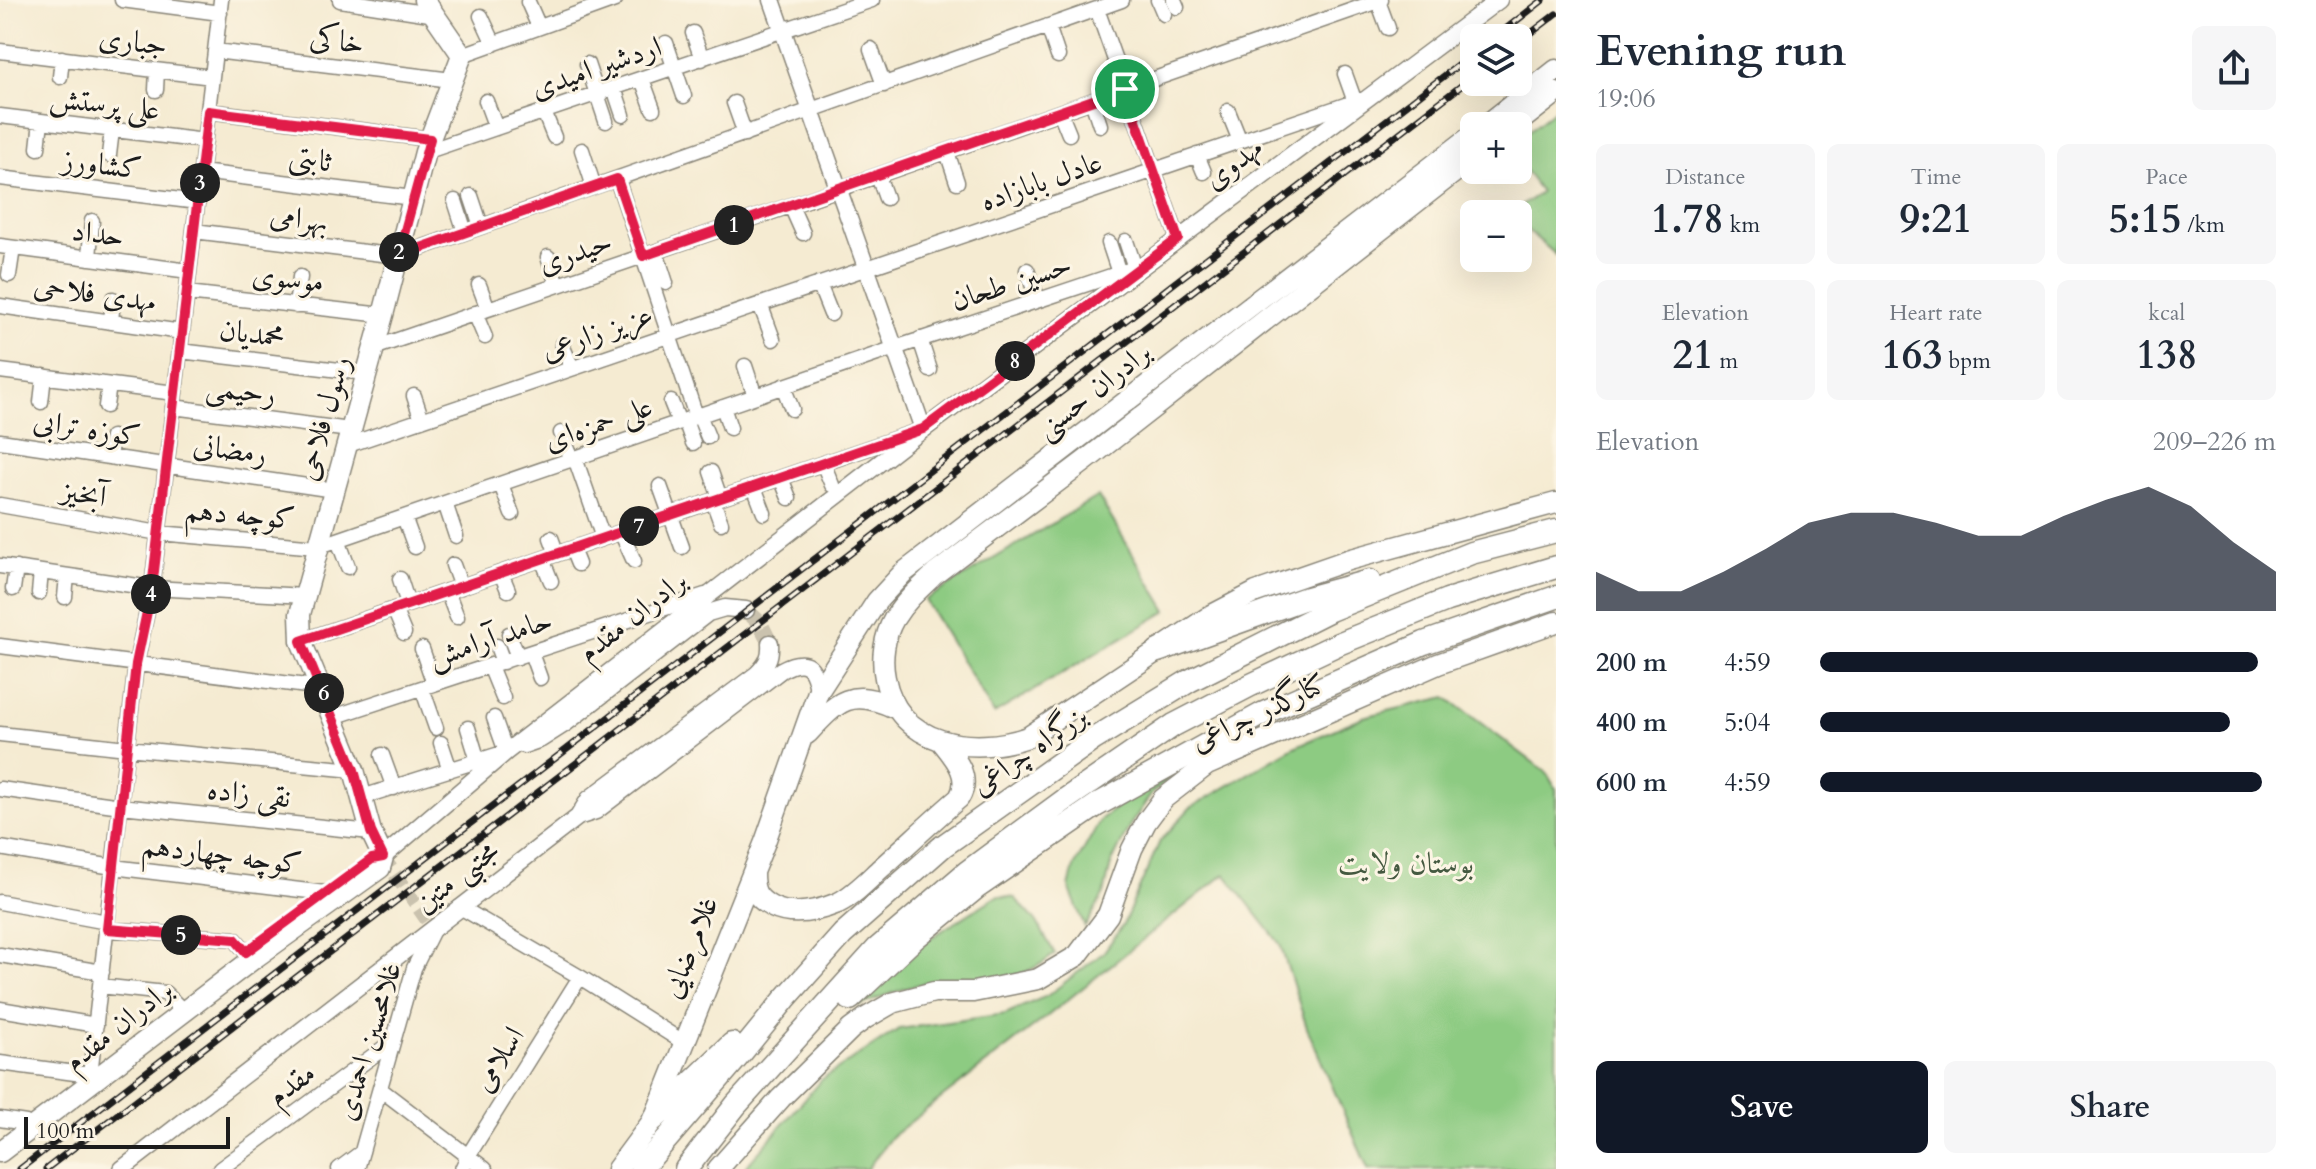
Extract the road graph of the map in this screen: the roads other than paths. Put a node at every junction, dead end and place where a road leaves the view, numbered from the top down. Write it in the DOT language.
graph roads {
  1 [pos="122,0"];
  2 [pos="340,0"];
  3 [pos="772,0"];
  4 [pos="872,0"];
  5 [pos="1380,0"];
  6 [pos="1499,0"];
  7 [pos="1117,1"];
  8 [pos="528,2"];
  9 [pos="606,2"];
  10 [pos="856,3"];
  11 [pos="221,6"];
  12 [pos="430,8"];
  13 [pos="1097,9"];
  14 [pos="481,16"];
  15 [pos="1048,26"];
  16 [pos="539,27"];
  17 [pos="1388,28"];
  18 [pos="783,31"];
  19 [pos="693,33"];
  20 [pos="666,43"];
  21 [pos="494,44"];
  22 [pos="871,49"];
  23 [pos="0,51"];
  24 [pos="215,51"];
  25 [pos="462,55"];
  26 [pos="1058,56"];
  27 [pos="62,58"];
  28 [pos="702,59"];
  29 [pos="587,64"];
  30 [pos="674,68"];
  31 [pos="157,70"];
  32 [pos="1345,74"];
  33 [pos="60,77"];
  34 [pos="212,77"];
  35 [pos="642,79"];
  36 [pos="1554,79"];
  37 [pos="452,80"];
  38 [pos="884,85"];
  39 [pos="614,88"];
  40 [pos="1125,89"];
  41 [pos="156,90"];
  42 [pos="597,94"];
  43 [pos="684,96"];
  44 [pos="1362,100"];
  45 [pos="486,101"];
  46 [pos="1092,101"];
  47 [pos="734,103"];
  48 [pos="1556,104"];
  49 [pos="653,109"];
  50 [pos="208,111"];
  51 [pos="811,111"];
  52 [pos="1228,111"];
  53 [pos="544,112"];
  54 [pos="1060,112"];
  55 [pos="1506,112"];
  56 [pos="1526,112"];
  57 [pos="623,115"];
  58 [pos="0,116"];
  59 [pos="41,121"];
  60 [pos="606,121"];
  61 [pos="1532,123"];
  62 [pos="1100,125"];
  63 [pos="496,128"];
  64 [pos="112,130"];
  65 [pos="745,134"];
  66 [pos="1069,134"];
  67 [pos="554,137"];
  68 [pos="205,141"];
  69 [pos="1240,141"];
  70 [pos="427,145"];
  71 [pos="1460,145"];
  72 [pos="38,148"];
  73 [pos="582,150"];
  74 [pos="947,152"];
  75 [pos="109,155"];
  76 [pos="1197,155"];
  77 [pos="1460,168"];
  78 [pos="1154,170"];
  79 [pos="201,172"];
  80 [pos="1204,172"];
  81 [pos="878,176"];
  82 [pos="0,178"];
  83 [pos="617,179"];
  84 [pos="1460,179"];
  85 [pos="957,182"];
  86 [pos="594,187"];
  87 [pos="839,189"];
  88 [pos="471,196"];
  89 [pos="413,198"];
  90 [pos="886,198"];
  91 [pos="455,201"];
  92 [pos="198,202"];
  93 [pos="791,206"];
  94 [pos="92,221"];
  95 [pos="481,226"];
  96 [pos="194,231"];
  97 [pos="465,232"];
  98 [pos="803,233"];
  99 [pos="1178,239"];
  100 [pos="1126,241"];
  101 [pos="1109,243"];
  102 [pos="7,247"];
  103 [pos="649,254"];
  104 [pos="398,256"];
  105 [pos="548,257"];
  106 [pos="89,258"];
  107 [pos="1139,266"];
  108 [pos="866,267"];
  109 [pos="1027,270"];
  110 [pos="189,271"];
  111 [pos="1119,273"];
  112 [pos="9,275"];
  113 [pos="300,277"];
  114 [pos="666,283"];
  115 [pos="819,284"];
  116 [pos="479,285"];
  117 [pos="557,285"];
  118 [pos="187,293"];
  119 [pos="113,299"];
  120 [pos="1038,300"];
  121 [pos="760,304"];
  122 [pos="0,306"];
  123 [pos="296,306"];
  124 [pos="481,311"];
  125 [pos="831,314"];
  126 [pos="383,315"];
  127 [pos="111,322"];
  128 [pos="182,332"];
  129 [pos="669,335"];
  130 [pos="485,337"];
  131 [pos="773,339"];
  132 [pos="920,339"];
  133 [pos="562,345"];
  134 [pos="374,348"];
  135 [pos="895,348"];
  136 [pos="180,351"];
  137 [pos="1226,352"];
  138 [pos="745,366"];
  139 [pos="572,368"];
  140 [pos="930,370"];
  141 [pos="0,371"];
  142 [pos="365,373"];
  143 [pos="44,376"];
  144 [pos="109,385"];
  145 [pos="783,386"];
  146 [pos="414,396"];
  147 [pos="755,396"];
  148 [pos="174,400"];
  149 [pos="41,402"];
  150 [pos="671,402"];
  151 [pos="106,406"];
  152 [pos="723,407"];
  153 [pos="792,409"];
  154 [pos="690,418"];
  155 [pos="422,420"];
  156 [pos="730,428"];
  157 [pos="923,429"];
  158 [pos="561,433"];
  159 [pos="112,437"];
  160 [pos="708,437"];
  161 [pos="348,438"];
  162 [pos="0,441"];
  163 [pos="693,443"];
  164 [pos="109,457"];
  165 [pos="574,459"];
  166 [pos="823,463"];
  167 [pos="166,466"];
  168 [pos="711,472"];
  169 [pos="781,478"];
  170 [pos="501,484"];
  171 [pos="832,485"];
  172 [pos="660,486"];
  173 [pos="754,487"];
  174 [pos="334,490"];
  175 [pos="789,498"];
  176 [pos="716,499"];
  177 [pos="445,503"];
  178 [pos="1556,503"];
  179 [pos="0,505"];
  180 [pos="764,513"];
  181 [pos="512,514"];
  182 [pos="670,515"];
  183 [pos="404,517"];
  184 [pos="721,523"];
  185 [pos="1556,531"];
  186 [pos="621,532"];
  187 [pos="159,533"];
  188 [pos="456,536"];
  189 [pos="551,538"];
  190 [pos="603,538"];
  191 [pos="338,540"];
  192 [pos="317,547"];
  193 [pos="415,547"];
  194 [pos="682,547"];
  195 [pos="565,551"];
  196 [pos="1471,553"];
  197 [pos="542,559"];
  198 [pos="634,561"];
  199 [pos="578,564"];
  200 [pos="453,565"];
  201 [pos="0,566"];
  202 [pos="348,567"];
  203 [pos="1556,567"];
  204 [pos="16,568"];
  205 [pos="41,572"];
  206 [pos="501,573"];
  207 [pos="67,576"];
  208 [pos="400,579"];
  209 [pos="551,581"];
  210 [pos="152,588"];
  211 [pos="13,589"];
  212 [pos="454,589"];
  213 [pos="508,590"];
  214 [pos="39,593"];
  215 [pos="709,594"];
  216 [pos="305,596"];
  217 [pos="65,597"];
  218 [pos="1556,597"];
  219 [pos="401,607"];
  220 [pos="746,610"];
  221 [pos="457,617"];
  222 [pos="1556,622"];
  223 [pos="1460,630"];
  224 [pos="404,633"];
  225 [pos="509,634"];
  226 [pos="301,641"];
  227 [pos="558,643"];
  228 [pos="770,643"];
  229 [pos="0,646"];
  230 [pos="497,646"];
  231 [pos="422,649"];
  232 [pos="1158,651"];
  233 [pos="563,658"];
  234 [pos="510,659"];
  235 [pos="136,664"];
  236 [pos="540,678"];
  237 [pos="428,686"];
  238 [pos="322,688"];
  239 [pos="818,692"];
  240 [pos="503,698"];
  241 [pos="895,708"];
  242 [pos="333,717"];
  243 [pos="494,718"];
  244 [pos="436,728"];
  245 [pos="468,728"];
  246 [pos="0,734"];
  247 [pos="802,739"];
  248 [pos="942,742"];
  249 [pos="441,743"];
  250 [pos="127,748"];
  251 [pos="506,752"];
  252 [pos="382,755"];
  253 [pos="478,761"];
  254 [pos="1207,765"];
  255 [pos="354,770"];
  256 [pos="450,770"];
  257 [pos="394,788"];
  258 [pos="0,789"];
  259 [pos="362,797"];
  260 [pos="121,806"];
  261 [pos="578,817"];
  262 [pos="371,832"];
  263 [pos="0,848"];
  264 [pos="383,857"];
  265 [pos="113,867"];
  266 [pos="753,870"];
  267 [pos="328,897"];
  268 [pos="0,902"];
  269 [pos="460,907"];
  270 [pos="107,926"];
  271 [pos="433,929"];
  272 [pos="0,955"];
  273 [pos="250,955"];
  274 [pos="580,977"];
  275 [pos="101,979"];
  276 [pos="785,999"];
  277 [pos="180,1008"];
  278 [pos="0,1009"];
  279 [pos="96,1025"];
  280 [pos="393,1040"];
  281 [pos="683,1042"];
  282 [pos="0,1063"];
  283 [pos="92,1078"];
  284 [pos="380,1089"];
  285 [pos="736,1105"];
  286 [pos="0,1119"];
  287 [pos="654,1119"];
  288 [pos="29,1125"];
  289 [pos="0,1143"];
  290 [pos="0,1152"];
  291 [pos="362,1152"];
  292 [pos="465,1162"];
  293 [pos="122,1169"];
  294 [pos="220,1169"];
  295 [pos="339,1169"];
  296 [pos="357,1169"];
  297 [pos="485,1169"];
  298 [pos="617,1169"];
  299 [pos="641,1169"];
  300 [pos="686,1169"];
  301 [pos="718,1169"];
  1 -- 11 [label="street"];
  2 -- 12 [label="street"];
  3 -- 18 [label="street"];
  4 -- 10 [label="street, اردشیر امیدی"];
  5 -- 17 [label="street"];
  5 -- 40 [label="street, حیدری"];
  6 -- 44 [label="street, مهدوی"];
  7 -- 13 [label="street"];
  8 -- 16 [label="street"];
  9 -- 16 [label="street"];
  10 -- 18 [label="street, اردشیر امیدی"];
  11 -- 24 [label="street"];
  12 -- 25 [label="main road"];
  13 -- 15 [label="street"];
  13 -- 40 [label="street"];
  14 -- 21 [label="street"];
  15 -- 26 [label="street"];
  15 -- 38 [label="street"];
  16 -- 21 [label="street"];
  18 -- 28 [label="street, اردشیر امیدی"];
  18 -- 51 [label="street"];
  19 -- 28 [label="street"];
  20 -- 30 [label="street"];
  21 -- 25 [label="street"];
  22 -- 38 [label="street"];
  23 -- 27 [label="street, جباری"];
  24 -- 34 [label="street"];
  24 -- 37 [label="street, خاکی"];
  25 -- 37 [label="main road, رسول فلاحی"];
  27 -- 31 [label="street, جباری"];
  27 -- 33 [label="street"];
  28 -- 30 [label="street, اردشیر امیدی"];
  29 -- 42 [label="street"];
  30 -- 35 [label="street, اردشیر امیدی"];
  30 -- 43 [label="street"];
  31 -- 34 [label="street, جباری"];
  31 -- 41 [label="street"];
  32 -- 44 [label="street"];
  34 -- 50 [label="street"];
  35 -- 39 [label="street, اردشیر امیدی"];
  35 -- 49 [label="street"];
  36 -- 55 [label="main road"];
  36 -- 56 [label="main road"];
  37 -- 70 [label="main road, رسول فلاحی"];
  38 -- 51 [label="street"];
  39 -- 42 [label="street, اردشیر امیدی"];
  39 -- 57 [label="street"];
  40 -- 46 [label="street, حیدری"];
  40 -- 78 [label="street"];
  42 -- 53 [label="street, اردشیر امیدی"];
  42 -- 60 [label="street"];
  44 -- 69 [label="street, عادل بابازاده"];
  44 -- 99 [label="street, مهدوی"];
  45 -- 63 [label="street"];
  46 -- 54 [label="street, حیدری"];
  46 -- 62 [label="street"];
  47 -- 65 [label="street"];
  48 -- 61 [label="street"];
  50 -- 68 [label="street"];
  50 -- 70 [label="street"];
  51 -- 65 [label="street"];
  51 -- 87 [label="street"];
  52 -- 69 [label="street"];
  53 -- 63 [label="street, اردشیر امیدی"];
  53 -- 67 [label="street"];
  54 -- 66 [label="street"];
  54 -- 74 [label="street, حیدری"];
  58 -- 59 [label="street, علی پرستش"];
  59 -- 64 [label="street, علی پرستش"];
  59 -- 72 [label="street"];
  63 -- 70 [label="street, اردشیر امیدی"];
  64 -- 68 [label="street, علی پرستش"];
  64 -- 75 [label="street"];
  65 -- 83 [label="street"];
  68 -- 79 [label="street"];
  69 -- 76 [label="street, عادل بابازاده"];
  70 -- 89 [label="main road, رسول فلاحی"];
  71 -- 239 [label="main road, برادران حسنی"];
  73 -- 86 [label="street"];
  74 -- 81 [label="street, حیدری"];
  74 -- 85 [label="street"];
  76 -- 78 [label="street, عادل بابازاده"];
  76 -- 80 [label="street"];
  77 -- 137 [label="main road, برادران حسنی"];
  78 -- 99 [label="street"];
  78 -- 108 [label="street, عادل بابازاده"];
  79 -- 89 [label="street, ثابتی"];
  79 -- 92 [label="street"];
  81 -- 87 [label="street, حیدری"];
  81 -- 90 [label="street"];
  82 -- 92 [label="street, کشاورز"];
  83 -- 86 [label="street"];
  83 -- 103 [label="street"];
  84 -- 137 [label="street"];
  86 -- 95 [label="street"];
  87 -- 93 [label="street, حیدری"];
  87 -- 108 [label="street"];
  88 -- 95 [label="street"];
  89 -- 104 [label="main road, رسول فلاحی"];
  91 -- 97 [label="street"];
  92 -- 96 [label="street"];
  93 -- 98 [label="street"];
  93 -- 103 [label="street, حیدری"];
  94 -- 106 [label="street"];
  95 -- 97 [label="street"];
  96 -- 104 [label="street, بهرامی"];
  96 -- 110 [label="street"];
  97 -- 104 [label="street"];
  99 -- 107 [label="street, مهدوی"];
  100 -- 107 [label="street"];
  101 -- 111 [label="street"];
  102 -- 106 [label="street, حداد"];
  102 -- 112 [label="street"];
  103 -- 114 [label="street"];
  103 -- 117 [label="street, حیدری"];
  103 -- 129 [label="street"];
  104 -- 126 [label="main road, رسول فلاحی"];
  105 -- 117 [label="street"];
  106 -- 110 [label="street, حداد"];
  107 -- 111 [label="street, حسین طحان"];
  107 -- 157 [label="street, مهدوی"];
  108 -- 115 [label="street, عزیز زارعی"];
  108 -- 135 [label="street"];
  109 -- 120 [label="street"];
  110 -- 118 [label="street"];
  111 -- 120 [label="street, حسین طحان"];
  113 -- 123 [label="street"];
  115 -- 121 [label="street, عزیز زارعی"];
  115 -- 125 [label="street"];
  116 -- 124 [label="street"];
  117 -- 124 [label="street, حیدری"];
  118 -- 123 [label="street, موسوی"];
  118 -- 128 [label="street"];
  119 -- 127 [label="street"];
  120 -- 132 [label="street, حسین طحان"];
  121 -- 129 [label="street, عزیز زارعی"];
  121 -- 131 [label="street"];
  122 -- 127 [label="street, مهدی فلاحی"];
  123 -- 126 [label="street, موسوی"];
  124 -- 130 [label="street"];
  124 -- 134 [label="street, حیدری"];
  126 -- 134 [label="main road, رسول فلاحی"];
  127 -- 128 [label="street, مهدی فلاحی"];
  128 -- 136 [label="street"];
  129 -- 139 [label="street, عزیز زارعی"];
  129 -- 154 [label="street"];
  132 -- 135 [label="street, حسین طحان"];
  132 -- 140 [label="street"];
  133 -- 139 [label="street"];
  134 -- 142 [label="main road, رسول فلاحی"];
  135 -- 145 [label="street, علی حمزه‌ای"];
  135 -- 157 [label="street"];
  136 -- 142 [label="street, محمدیان"];
  136 -- 148 [label="street"];
  137 -- 241 [label="main road, برادران حسنی"];
  138 -- 147 [label="street"];
  139 -- 155 [label="street, عزیز زارعی"];
  141 -- 143 [label="street, رحیمی"];
  142 -- 161 [label="main road, رسول فلاحی"];
  143 -- 144 [label="street, رحیمی"];
  143 -- 149 [label="street"];
  144 -- 148 [label="street, رحیمی"];
  144 -- 151 [label="street"];
  145 -- 147 [label="street, علی حمزه‌ای"];
  145 -- 153 [label="street"];
  146 -- 155 [label="street"];
  147 -- 152 [label="street, علی حمزه‌ای"];
  148 -- 161 [label="street, رحیمی"];
  148 -- 167 [label="street"];
  150 -- 154 [label="street"];
  152 -- 154 [label="street, علی حمزه‌ای"];
  152 -- 156 [label="street"];
  154 -- 160 [label="street"];
  154 -- 163 [label="street"];
  154 -- 165 [label="street, علی حمزه‌ای"];
  155 -- 161 [label="street, عزیز زارعی"];
  157 -- 166 [label="street"];
  157 -- 215 [label="street, برادران مقدم"];
  158 -- 165 [label="street"];
  159 -- 164 [label="street"];
  161 -- 174 [label="main road, رسول فلاحی"];
  162 -- 164 [label="street, کوزه ترابی"];
  164 -- 167 [label="street, کوزه ترابی"];
  165 -- 170 [label="street, علی حمزه‌ای"];
  165 -- 190 [label="street"];
  166 -- 169 [label="street"];
  166 -- 171 [label="street"];
  167 -- 174 [label="street, رمضانی"];
  167 -- 187 [label="street"];
  168 -- 176 [label="street"];
  169 -- 173 [label="street"];
  169 -- 175 [label="street"];
  170 -- 177 [label="street, علی حمزه‌ای"];
  170 -- 181 [label="street"];
  172 -- 182 [label="street"];
  173 -- 176 [label="street"];
  173 -- 180 [label="street"];
  174 -- 192 [label="main road, رسول فلاحی"];
  176 -- 182 [label="street"];
  176 -- 184 [label="street"];
  177 -- 183 [label="street, علی حمزه‌ای"];
  177 -- 188 [label="street"];
  178 -- 232 [label="main road"];
  179 -- 187 [label="street, آبخیز"];
  182 -- 186 [label="street"];
  182 -- 194 [label="street"];
  183 -- 191 [label="street, علی حمزه‌ای"];
  183 -- 193 [label="street"];
  185 -- 196 [label="highway, بزرگراه چراغی"];
  186 -- 190 [label="street"];
  186 -- 198 [label="street"];
  187 -- 192 [label="street, کوچه دهم"];
  187 -- 210 [label="street"];
  189 -- 195 [label="street"];
  190 -- 195 [label="street"];
  191 -- 192 [label="street, علی حمزه‌ای"];
  191 -- 202 [label="street"];
  192 -- 216 [label="main road, رسول فلاحی"];
  195 -- 197 [label="street"];
  195 -- 199 [label="street"];
  196 -- 232 [label="highway"];
  196 -- 276 [label="highway, بزرگراه چراغی"];
  197 -- 206 [label="street"];
  197 -- 209 [label="street"];
  200 -- 212 [label="street"];
  201 -- 204 [label="street"];
  203 -- 285 [label="highway, بزرگراه چراغی"];
  204 -- 205 [label="street"];
  204 -- 211 [label="street"];
  205 -- 207 [label="street"];
  205 -- 214 [label="street"];
  206 -- 212 [label="street"];
  206 -- 213 [label="street"];
  207 -- 210 [label="street"];
  207 -- 217 [label="street"];
  208 -- 219 [label="street"];
  210 -- 216 [label="street"];
  210 -- 235 [label="street"];
  212 -- 219 [label="street"];
  212 -- 221 [label="street"];
  215 -- 227 [label="street, حامد آرامش"];
  215 -- 251 [label="street, برادران مقدم"];
  216 -- 226 [label="main road, رسول فلاحی"];
  218 -- 223 [label="highway, بزرگراه چراغی"];
  219 -- 224 [label="street"];
  219 -- 226 [label="street"];
  220 -- 251 [label="street"];
  222 -- 254 [label="main road, کنارگذر چراغی"];
  223 -- 254 [label="main road"];
  223 -- 285 [label="highway, بزرگراه چراغی"];
  225 -- 234 [label="street"];
  226 -- 238 [label="main road, رسول فلاحی"];
  227 -- 233 [label="street"];
  227 -- 234 [label="street, حامد آرامش"];
  228 -- 261 [label="street"];
  229 -- 235 [label="street"];
  230 -- 234 [label="street"];
  231 -- 237 [label="street"];
  232 -- 248 [label="main road"];
  234 -- 236 [label="street"];
  234 -- 237 [label="street, حامد آرامش"];
  234 -- 240 [label="street"];
  235 -- 238 [label="street"];
  235 -- 250 [label="street"];
  237 -- 242 [label="street, حامد آرامش"];
  237 -- 244 [label="street"];
  238 -- 242 [label="main road, رسول فلاحی"];
  239 -- 247 [label="main road, برادران حسنی"];
  239 -- 261 [label="street, مجتبی متین"];
  241 -- 247 [label="main road"];
  241 -- 248 [label="main road"];
  242 -- 255 [label="main road, رسول فلاحی"];
  243 -- 251 [label="street"];
  245 -- 253 [label="street"];
  246 -- 250 [label="street"];
  247 -- 266 [label="main road, غلامرضایی"];
  248 -- 266 [label="main road"];
  249 -- 256 [label="street"];
  250 -- 255 [label="street"];
  250 -- 260 [label="street"];
  251 -- 253 [label="street"];
  251 -- 264 [label="street, برادران مقدم"];
  252 -- 257 [label="street"];
  253 -- 256 [label="street"];
  254 -- 301 [label="main road, کنارگذر چراغی"];
  255 -- 259 [label="main road, رسول فلاحی"];
  256 -- 257 [label="street"];
  257 -- 259 [label="street"];
  258 -- 260 [label="street, نقی زاده"];
  259 -- 262 [label="main road, رسول فلاحی"];
  260 -- 262 [label="street, نقی زاده"];
  260 -- 265 [label="street"];
  261 -- 269 [label="street, مجتبی متین"];
  262 -- 264 [label="main road, رسول فلاحی"];
  263 -- 265 [label="street, کوچه چهاردهم"];
  264 -- 267 [label="main road, برادران مقدم"];
  265 -- 267 [label="street, کوچه چهاردهم"];
  265 -- 270 [label="street"];
  266 -- 281 [label="main road, غلامرضایی"];
  267 -- 273 [label="main road, برادران مقدم"];
  268 -- 270 [label="street"];
  269 -- 271 [label="street, مجتبی متین"];
  269 -- 274 [label="street"];
  270 -- 273 [label="street"];
  270 -- 275 [label="street"];
  271 -- 280 [label="street, غلامحسین احمدی"];
  271 -- 293 [label="street, مجتبی متین"];
  272 -- 275 [label="street"];
  273 -- 277 [label="main road, برادران مقدم"];
  274 -- 281 [label="street"];
  274 -- 292 [label="street, اسلامی"];
  275 -- 277 [label="street"];
  275 -- 279 [label="street"];
  276 -- 287 [label="highway"];
  276 -- 299 [label="highway, بزرگراه چراغی"];
  277 -- 283 [label="main road, برادران مقدم"];
  278 -- 279 [label="street"];
  279 -- 283 [label="street"];
  280 -- 284 [label="street, غلامحسین احمدی"];
  280 -- 294 [label="street, مقدم"];
  281 -- 287 [label="main road, غلامرضایی"];
  282 -- 283 [label="street"];
  283 -- 288 [label="main road, برادران مقدم"];
  284 -- 291 [label="street, غلامحسین احمدی"];
  284 -- 292 [label="street"];
  285 -- 300 [label="highway, بزرگراه چراغی"];
  286 -- 288 [label="street"];
  287 -- 298 [label="main road, غلامرضایی"];
  288 -- 289 [label="main road, برادران مقدم"];
  288 -- 290 [label="main road, برادران مقدم"];
  291 -- 295 [label="street"];
  291 -- 296 [label="street, غلامحسین احمدی"];
  292 -- 297 [label="street"];
}
